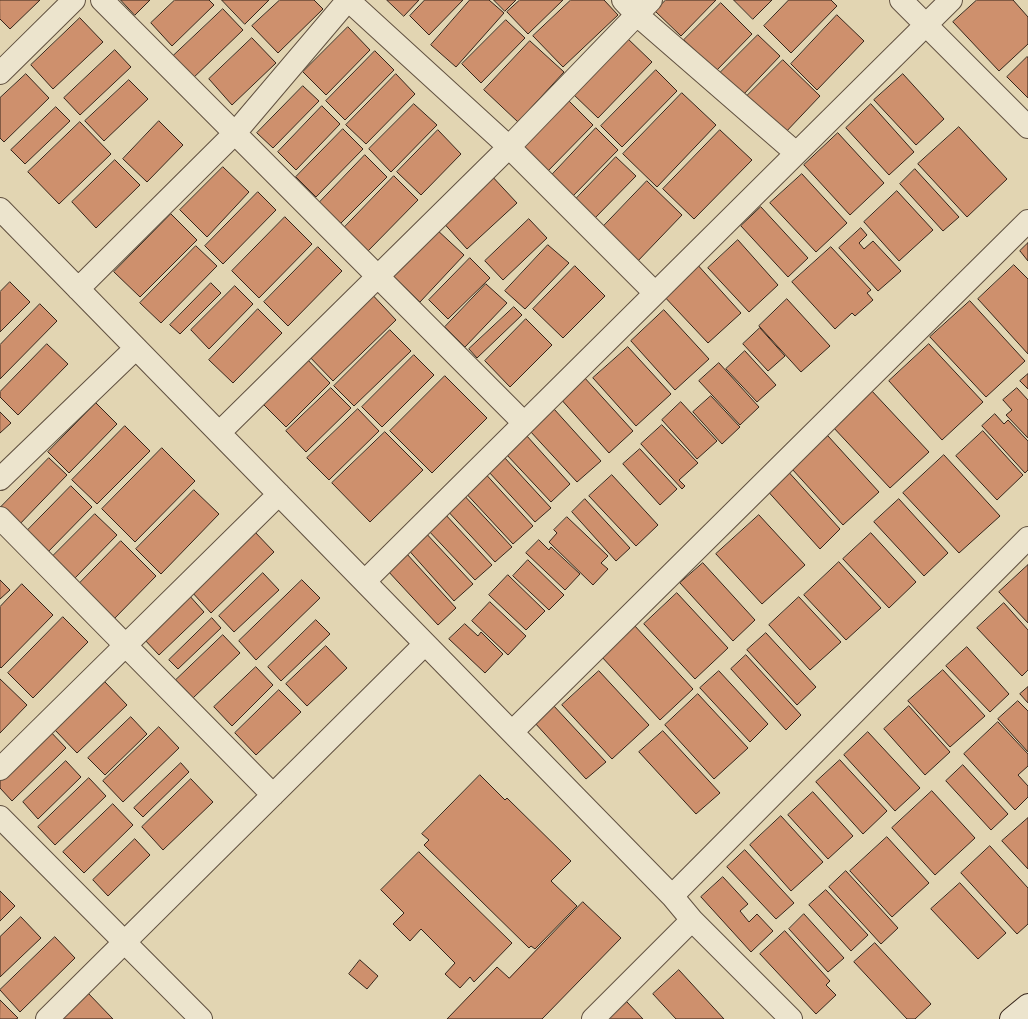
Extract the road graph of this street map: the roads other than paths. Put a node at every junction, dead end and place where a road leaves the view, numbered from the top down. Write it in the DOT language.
graph roads {
  1 [pos="74,0"];
  2 [pos="102,0"];
  3 [pos="348,0"];
  4 [pos="901,0"];
  5 [pos="951,0"];
  6 [pos="637,5"];
  7 [pos="926,25"];
  8 [pos="0,73"];
  9 [pos="1028,127"];
  10 [pos="235,133"];
  11 [pos="509,147"];
  12 [pos="796,153"];
  13 [pos="0,209"];
  14 [pos="1028,221"];
  15 [pos="378,277"];
  16 [pos="78,289"];
  17 [pos="656,293"];
  18 [pos="136,348"];
  19 [pos="524,423"];
  20 [pos="219,433"];
  21 [pos="0,479"];
  22 [pos="279,494"];
  23 [pos="0,518"];
  24 [pos="1028,538"];
  25 [pos="365,582"];
  26 [pos="425,644"];
  27 [pos="126,645"];
  28 [pos="512,732"];
  29 [pos="0,769"];
  30 [pos="273,795"];
  31 [pos="0,817"];
  32 [pos="672,896"];
  33 [pos="692,920"];
  34 [pos="125,942"];
  35 [pos="1028,1005"];
  36 [pos="48,1019"];
  37 [pos="201,1019"];
  38 [pos="593,1019"];
  39 [pos="790,1019"];
  40 [pos="1011,1019"];
  1 -- 8 [label="street"];
  2 -- 10 [label="street"];
  3 -- 10 [label="street"];
  3 -- 11 [label="street"];
  4 -- 7 [label="street"];
  5 -- 7 [label="street"];
  6 -- 11 [label="street"];
  6 -- 12 [label="street"];
  7 -- 9 [label="street"];
  7 -- 12 [label="street"];
  10 -- 15 [label="street"];
  10 -- 16 [label="street"];
  11 -- 15 [label="street"];
  11 -- 17 [label="street"];
  12 -- 17 [label="street"];
  13 -- 16 [label="street"];
  14 -- 28 [label="street"];
  15 -- 19 [label="street"];
  15 -- 20 [label="street"];
  16 -- 18 [label="street"];
  17 -- 19 [label="street"];
  18 -- 20 [label="street"];
  18 -- 21 [label="street"];
  19 -- 25 [label="street"];
  20 -- 22 [label="street"];
  22 -- 25 [label="street"];
  22 -- 27 [label="street"];
  23 -- 27 [label="street"];
  24 -- 32 [label="street"];
  25 -- 26 [label="street"];
  26 -- 28 [label="street"];
  26 -- 30 [label="street"];
  27 -- 29 [label="street"];
  27 -- 30 [label="street"];
  28 -- 32 [label="street"];
  30 -- 34 [label="street"];
  31 -- 34 [label="street"];
  32 -- 33 [label="street"];
  33 -- 38 [label="street"];
  33 -- 39 [label="street"];
  34 -- 36 [label="street"];
  34 -- 37 [label="street"];
  35 -- 40 [label="street"];
}
